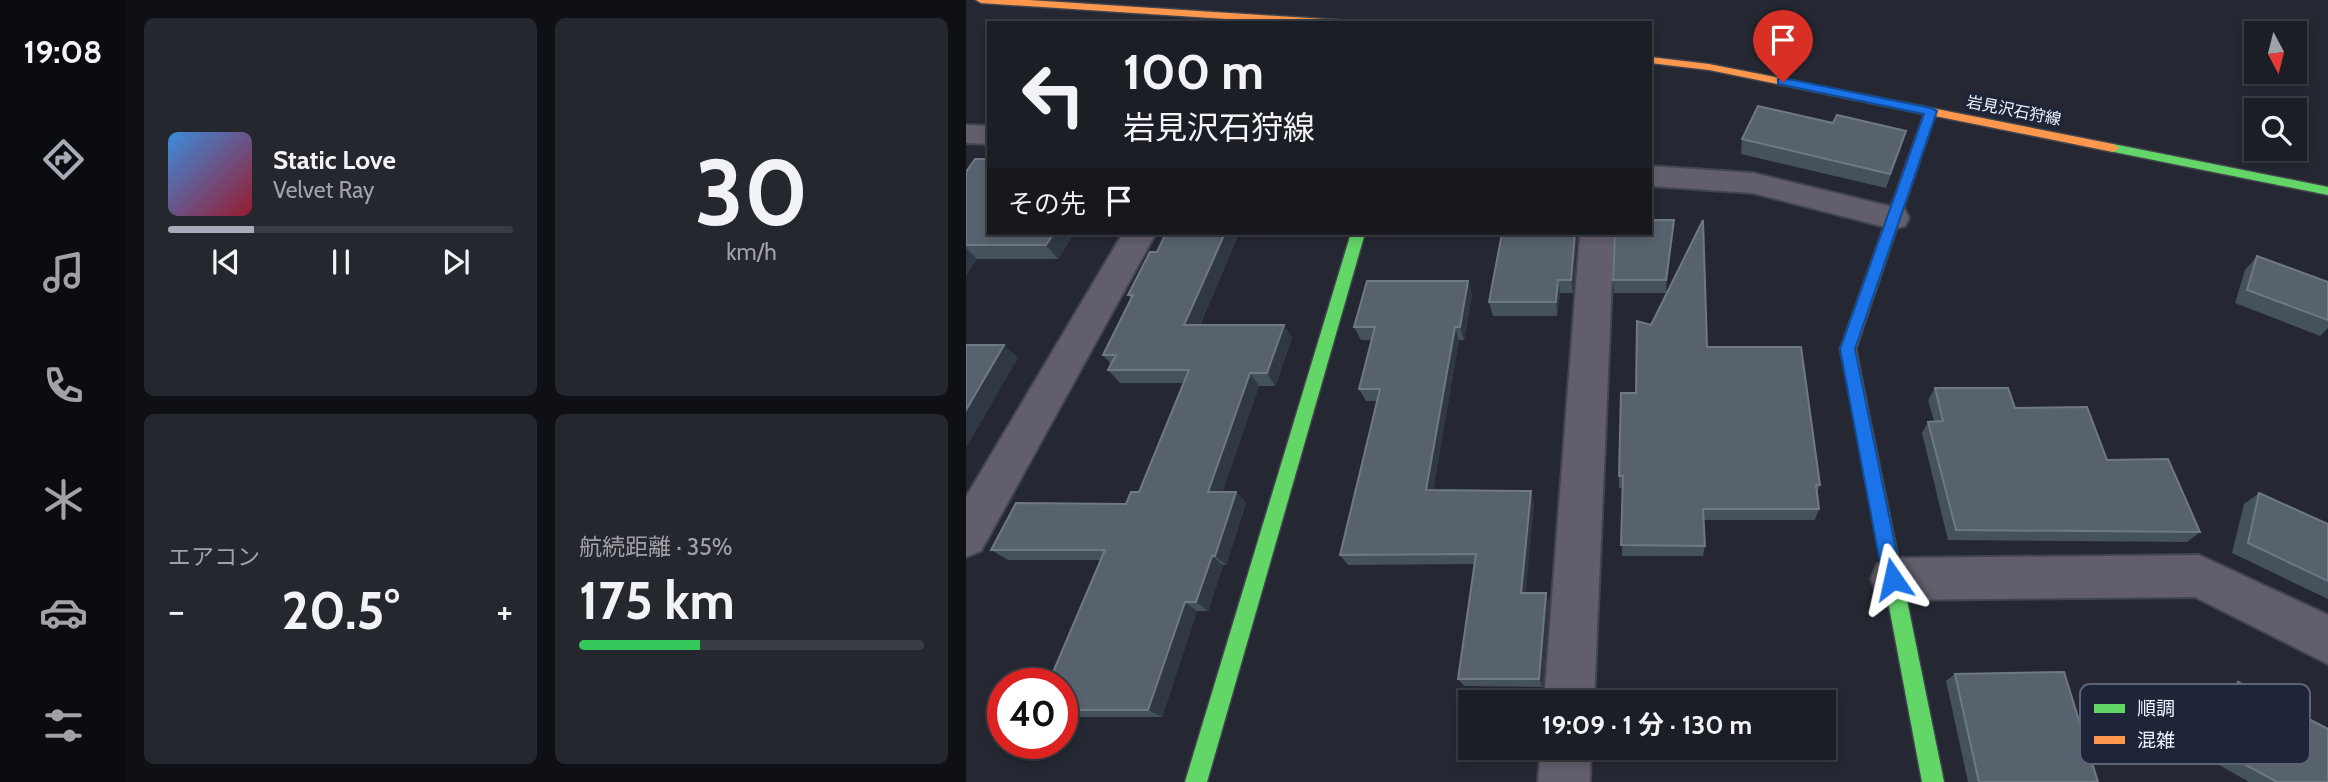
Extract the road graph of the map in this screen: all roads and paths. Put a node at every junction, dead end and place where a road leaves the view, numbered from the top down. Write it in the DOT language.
graph roads {
  1 [pos="981,0"];
  2 [pos="1275,20"];
  3 [pos="1296,21"];
  4 [pos="1652,60"];
  5 [pos="1931,111"];
  6 [pos="966,134"];
  7 [pos="987,135"];
  8 [pos="1652,176"];
  9 [pos="2328,191"];
  10 [pos="1894,218"];
  11 [pos="1138,235"];
  12 [pos="1357,235"];
  13 [pos="1597,235"];
  14 [pos="966,537"];
  15 [pos="1893,579"];
  16 [pos="2328,640"];
  17 [pos="1570,690"];
  18 [pos="1565,760"];
  19 [pos="1196,782"];
  20 [pos="1564,782"];
  21 [pos="1933,782"];
  1 -- 2 [label="main road"];
  2 -- 3 [label="main road"];
  4 -- 5 [label="main road, 岩見沢石狩線"];
  5 -- 9 [label="main road, 岩見沢石狩線"];
  5 -- 10 [label="main road"];
  6 -- 7 [label="street"];
  8 -- 10 [label="street"];
  10 -- 15 [label="main road"];
  11 -- 14 [label="street"];
  12 -- 19 [label="main road"];
  13 -- 17 [label="street"];
  15 -- 16 [label="street"];
  15 -- 21 [label="main road"];
  18 -- 20 [label="street"];
}
